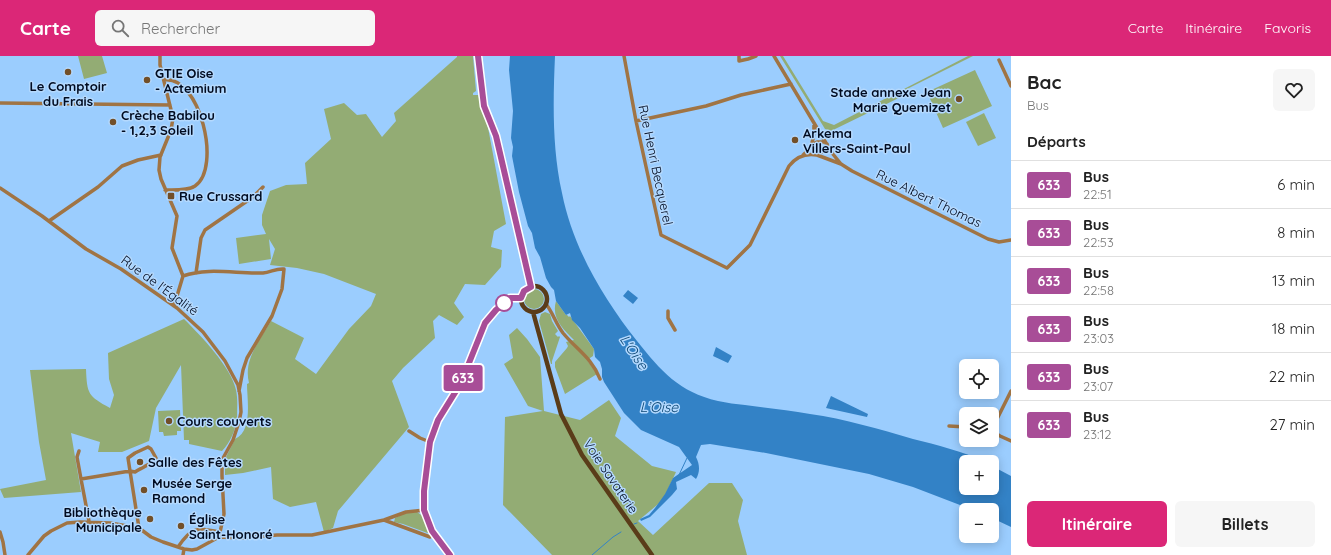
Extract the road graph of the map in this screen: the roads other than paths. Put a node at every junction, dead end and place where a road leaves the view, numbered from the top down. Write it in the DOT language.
graph roads {
  1 [pos="160,56"];
  2 [pos="478,56"];
  3 [pos="624,56"];
  4 [pos="739,56"];
  5 [pos="756,56"];
  6 [pos="774,56"];
  7 [pos="999,60"];
  8 [pos="164,80"];
  9 [pos="791,84"];
  10 [pos="1011,86"];
  11 [pos="0,103"];
  12 [pos="170,105"];
  13 [pos="636,121"];
  14 [pos="814,123"];
  15 [pos="826,143"];
  16 [pos="810,147"];
  17 [pos="812,154"];
  18 [pos="161,155"];
  19 [pos="818,155"];
  20 [pos="802,156"];
  21 [pos="841,164"];
  22 [pos="263,187"];
  23 [pos="0,188"];
  24 [pos="165,190"];
  25 [pos="48,220"];
  26 [pos="1011,240"];
  27 [pos="196,273"];
  28 [pos="183,276"];
  29 [pos="531,287"];
  30 [pos="521,298"];
  31 [pos="546,304"];
  32 [pos="174,306"];
  33 [pos="668,311"];
  34 [pos="534,312"];
  35 [pos="675,330"];
  36 [pos="600,379"];
  37 [pos="1011,391"];
  38 [pos="239,392"];
  39 [pos="999,416"];
  40 [pos="949,426"];
  41 [pos="959,427"];
  42 [pos="409,431"];
  43 [pos="999,435"];
  44 [pos="1011,441"];
  45 [pos="430,442"];
  46 [pos="79,451"];
  47 [pos="130,471"];
  48 [pos="82,479"];
  49 [pos="424,510"];
  50 [pos="384,520"];
  51 [pos="89,521"];
  52 [pos="139,528"];
  53 [pos="0,532"];
  54 [pos="220,532"];
  55 [pos="219,537"];
  56 [pos="430,537"];
  57 [pos="178,547"];
  58 [pos="184,549"];
  59 [pos="5,555"];
  60 [pos="28,555"];
  61 [pos="183,555"];
  62 [pos="450,555"];
  63 [pos="652,555"];
  1 -- 8 [label="street"];
  2 -- 29 [label="main road"];
  3 -- 13 [label="street, Rue Henri Becquerel"];
  4 -- 5 [label="street"];
  6 -- 9 [label="street"];
  7 -- 10 [label="street"];
  8 -- 12 [label="street"];
  8 -- 24 [label="street"];
  9 -- 13 [label="street"];
  9 -- 14 [label="street"];
  11 -- 12 [label="street"];
  12 -- 18 [label="street"];
  13 -- 20 [label="street, Rue Henri Becquerel"];
  14 -- 15 [label="street"];
  14 -- 16 [label="street"];
  15 -- 16 [label="street"];
  15 -- 19 [label="street"];
  15 -- 21 [label="street"];
  16 -- 17 [label="street"];
  16 -- 20 [label="street"];
  17 -- 19 [label="street"];
  17 -- 20 [label="street"];
  18 -- 24 [label="street"];
  18 -- 25 [label="street"];
  19 -- 21 [label="street"];
  21 -- 26 [label="street, Rue Albert Thomas"];
  22 -- 27 [label="street"];
  23 -- 25 [label="street, Rue de l'Égalité"];
  24 -- 28 [label="street"];
  25 -- 32 [label="street, Rue de l'Égalité"];
  27 -- 28 [label="street"];
  27 -- 38 [label="street"];
  28 -- 32 [label="street"];
  29 -- 30 [label="main road"];
  29 -- 31 [label="main road"];
  30 -- 34 [label="main road"];
  30 -- 45 [label="street"];
  31 -- 34 [label="main road"];
  31 -- 36 [label="street"];
  32 -- 38 [label="street, Rue de l'Égalité"];
  33 -- 35 [label="street"];
  34 -- 63 [label="main road, Voie Savaterie"];
  37 -- 39 [label="street"];
  38 -- 54 [label="street, Rue de l'Égalité"];
  40 -- 41 [label="street"];
  42 -- 45 [label="street"];
  43 -- 44 [label="street"];
  45 -- 49 [label="street"];
  46 -- 48 [label="street"];
  47 -- 47 [label="street"];
  47 -- 48 [label="street"];
  47 -- 52 [label="street"];
  48 -- 51 [label="street"];
  49 -- 50 [label="street"];
  49 -- 62 [label="street"];
  50 -- 55 [label="street"];
  50 -- 56 [label="street"];
  51 -- 52 [label="street"];
  51 -- 60 [label="street"];
  52 -- 57 [label="street"];
  53 -- 59 [label="street"];
  54 -- 55 [label="street, Rue de l'Égalité"];
  54 -- 57 [label="street"];
  55 -- 58 [label="street"];
  57 -- 58 [label="street"];
  58 -- 61 [label="street"];
}
